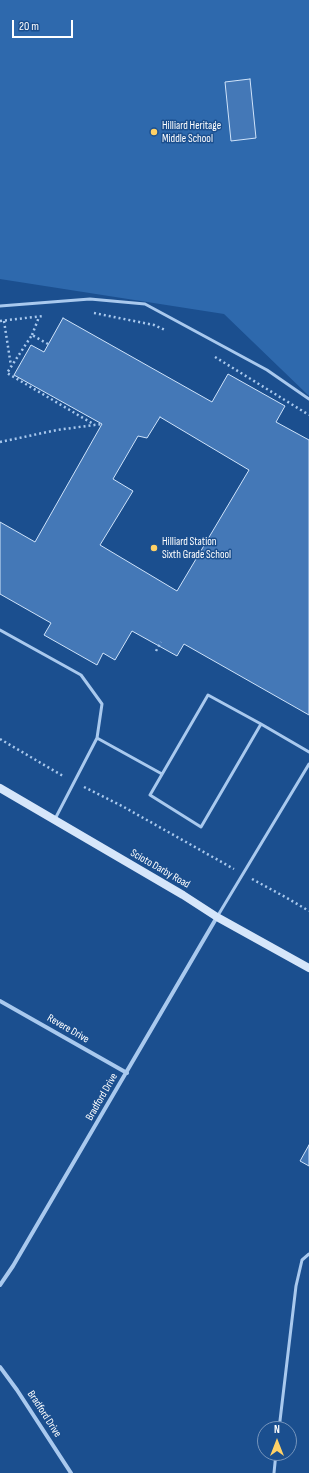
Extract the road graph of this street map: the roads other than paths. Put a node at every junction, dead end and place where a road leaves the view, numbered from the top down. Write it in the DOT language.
graph roads {
  1 [pos="0,306"];
  2 [pos="309,399"];
  3 [pos="0,630"];
  4 [pos="260,724"];
  5 [pos="97,738"];
  6 [pos="309,752"];
  7 [pos="309,764"];
  8 [pos="162,774"];
  9 [pos="0,788"];
  10 [pos="55,820"];
  11 [pos="217,917"];
  12 [pos="309,968"];
  13 [pos="0,1001"];
  14 [pos="127,1073"];
  15 [pos="309,1254"];
  16 [pos="0,1284"];
  17 [pos="0,1366"];
  18 [pos="279,1421"];
  19 [pos="275,1461"];
  20 [pos="71,1473"];
  21 [pos="274,1473"];
  1 -- 2 [label="lane"];
  3 -- 5 [label="lane"];
  4 -- 6 [label="lane"];
  4 -- 8 [label="lane"];
  4 -- 8 [label="lane"];
  5 -- 8 [label="lane"];
  5 -- 10 [label="lane"];
  7 -- 11 [label="lane"];
  9 -- 10 [label="main road, Scioto Darby Road"];
  10 -- 11 [label="main road, Scioto Darby Road"];
  11 -- 12 [label="main road, Scioto Darby Road"];
  11 -- 14 [label="street, Bradford Drive"];
  13 -- 14 [label="street, Revere Drive"];
  14 -- 16 [label="street, Bradford Drive"];
  15 -- 18 [label="lane"];
  17 -- 20 [label="street, Bradford Drive"];
  19 -- 21 [label="lane"];
}
